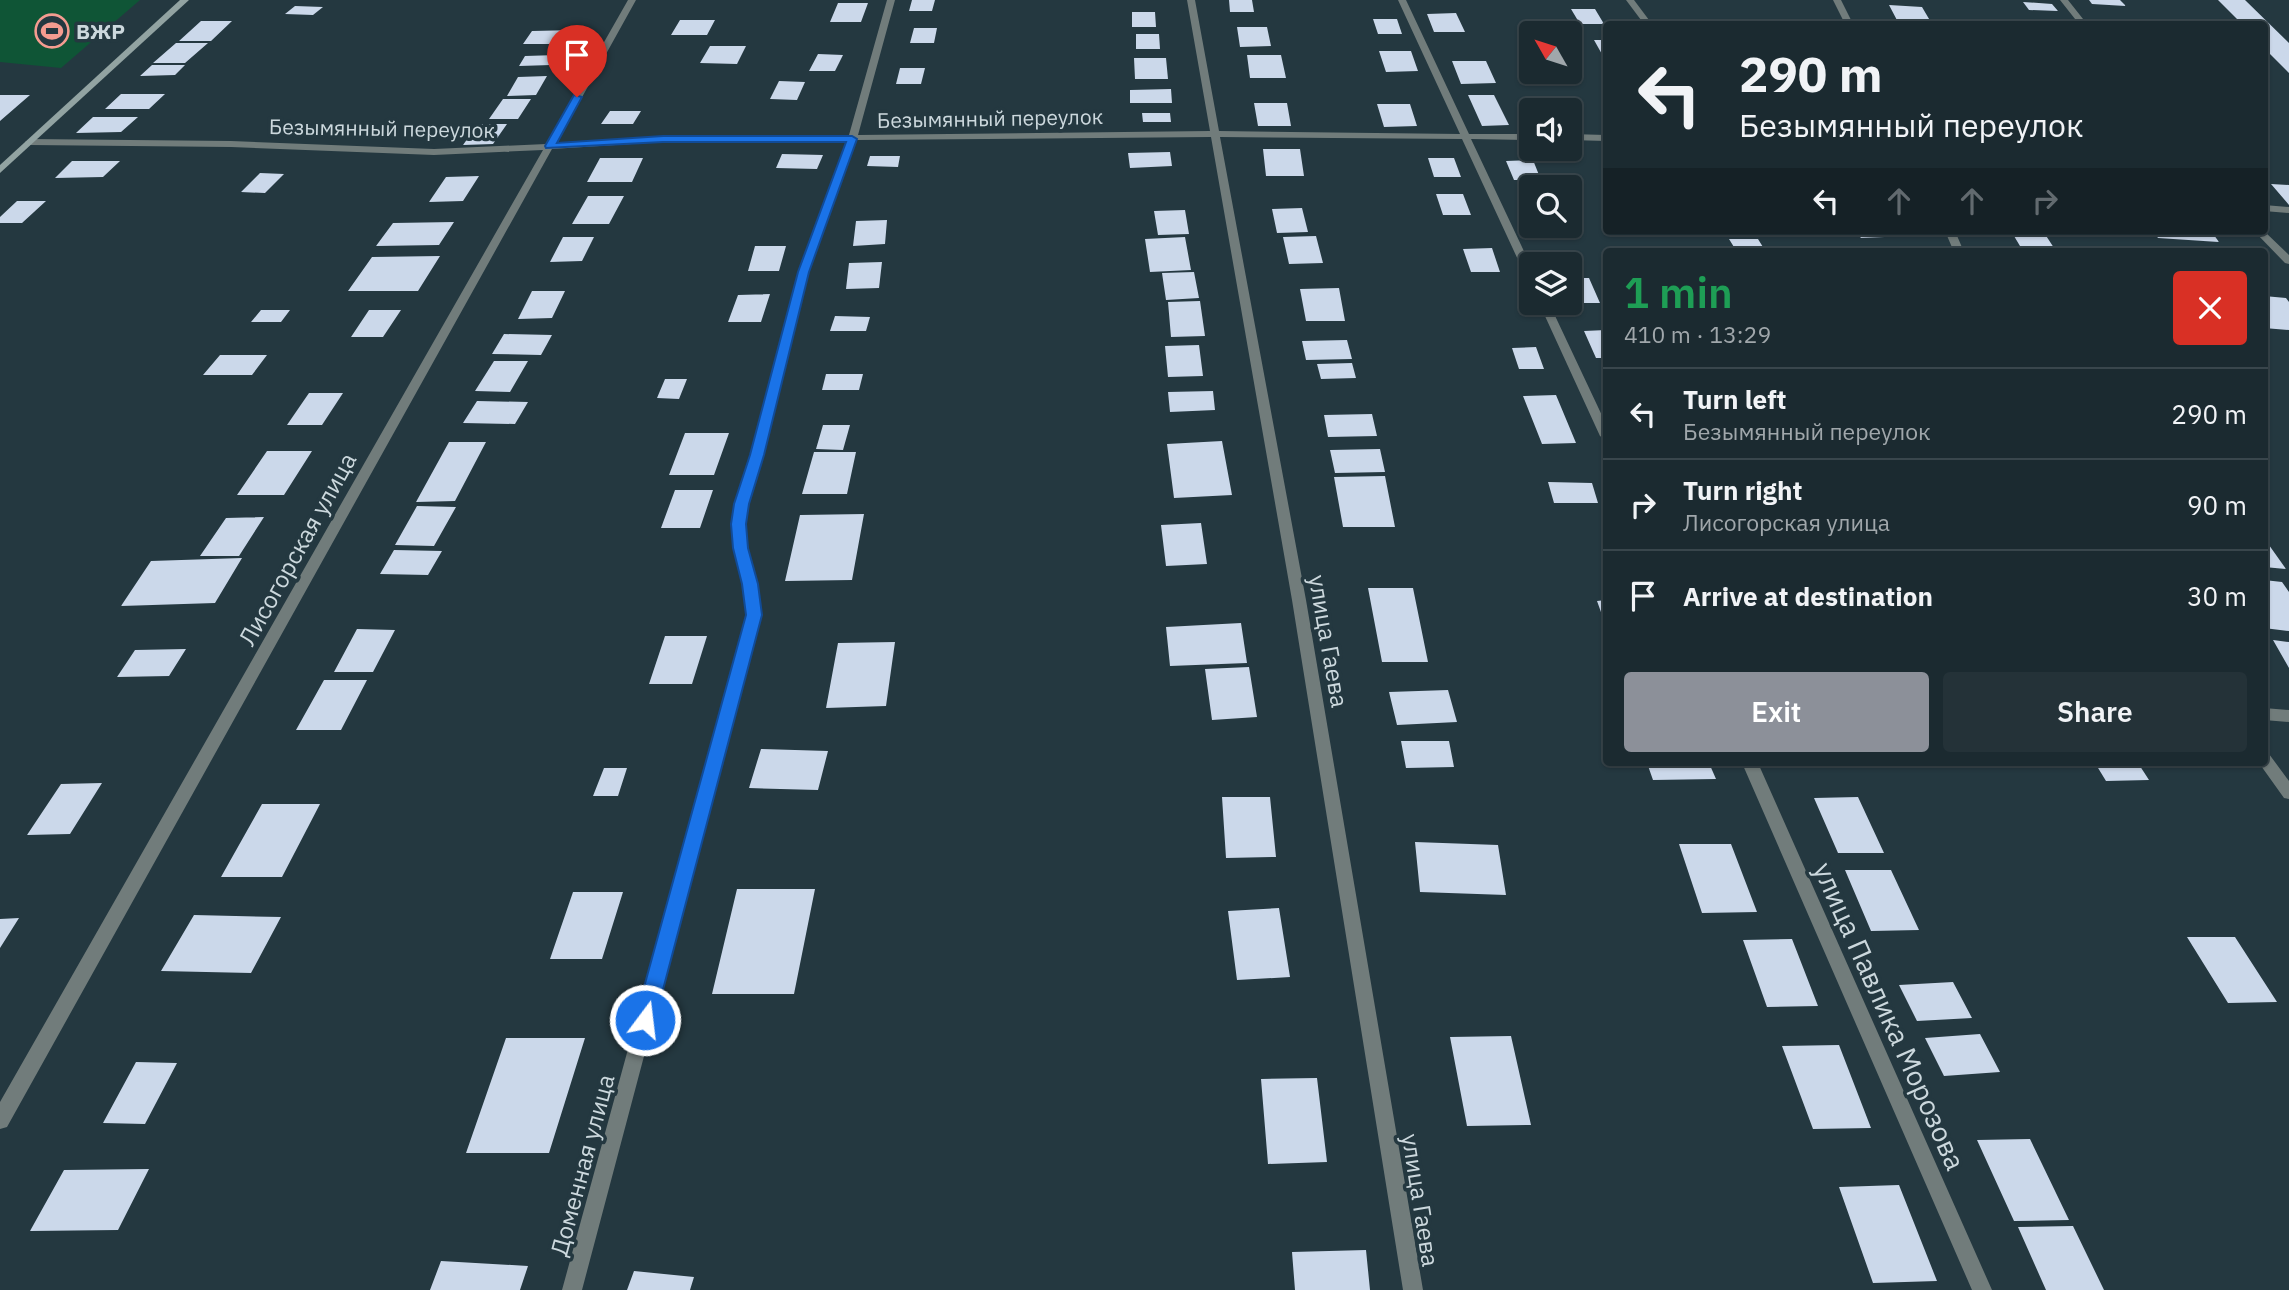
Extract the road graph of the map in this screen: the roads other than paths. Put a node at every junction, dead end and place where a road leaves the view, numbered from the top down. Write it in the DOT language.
graph roads {
  1 [pos="186,0"];
  2 [pos="632,0"];
  3 [pos="891,0"];
  4 [pos="1191,0"];
  5 [pos="1402,0"];
  6 [pos="1630,0"];
  7 [pos="1837,0"];
  8 [pos="2064,0"];
  9 [pos="1646,21"];
  10 [pos="1848,21"];
  11 [pos="2081,21"];
  12 [pos="1214,134"];
  13 [pos="1465,136"];
  14 [pos="1519,137"];
  15 [pos="1582,137"];
  16 [pos="1603,138"];
  17 [pos="852,139"];
  18 [pos="30,142"];
  19 [pos="550,146"];
  20 [pos="0,170"];
  21 [pos="2268,208"];
  22 [pos="2289,210"];
  23 [pos="2263,235"];
  24 [pos="1519,252"];
  25 [pos="2289,261"];
  26 [pos="1550,315"];
  27 [pos="1603,430"];
  28 [pos="2268,714"];
  29 [pos="2289,716"];
  30 [pos="2268,764"];
  31 [pos="1751,766"];
  32 [pos="2289,793"];
  33 [pos="0,1121"];
  34 [pos="572,1290"];
  35 [pos="1413,1290"];
  36 [pos="1982,1290"];
  1 -- 18 [label="street"];
  2 -- 19 [label="street, Лисогорская улица"];
  3 -- 17 [label="street, Доменная улица"];
  4 -- 12 [label="street, улица Гаева"];
  5 -- 13 [label="street"];
  6 -- 9 [label="street"];
  7 -- 10 [label="street"];
  8 -- 11 [label="street"];
  12 -- 13 [label="street, Безымянный переулок"];
  12 -- 17 [label="street, Безымянный переулок"];
  12 -- 35 [label="street, улица Гаева"];
  13 -- 14 [label="street, Безымянный переулок"];
  13 -- 24 [label="street"];
  15 -- 16 [label="street"];
  17 -- 19 [label="street, Безымянный переулок"];
  17 -- 34 [label="street, Доменная улица"];
  18 -- 19 [label="street, Безымянный переулок"];
  18 -- 20 [label="street"];
  19 -- 33 [label="street, Лисогорская улица"];
  21 -- 22 [label="street"];
  23 -- 25 [label="street"];
  26 -- 27 [label="street"];
  28 -- 29 [label="street"];
  30 -- 32 [label="street"];
  31 -- 36 [label="street, улица Павлика Морозова"];
}
